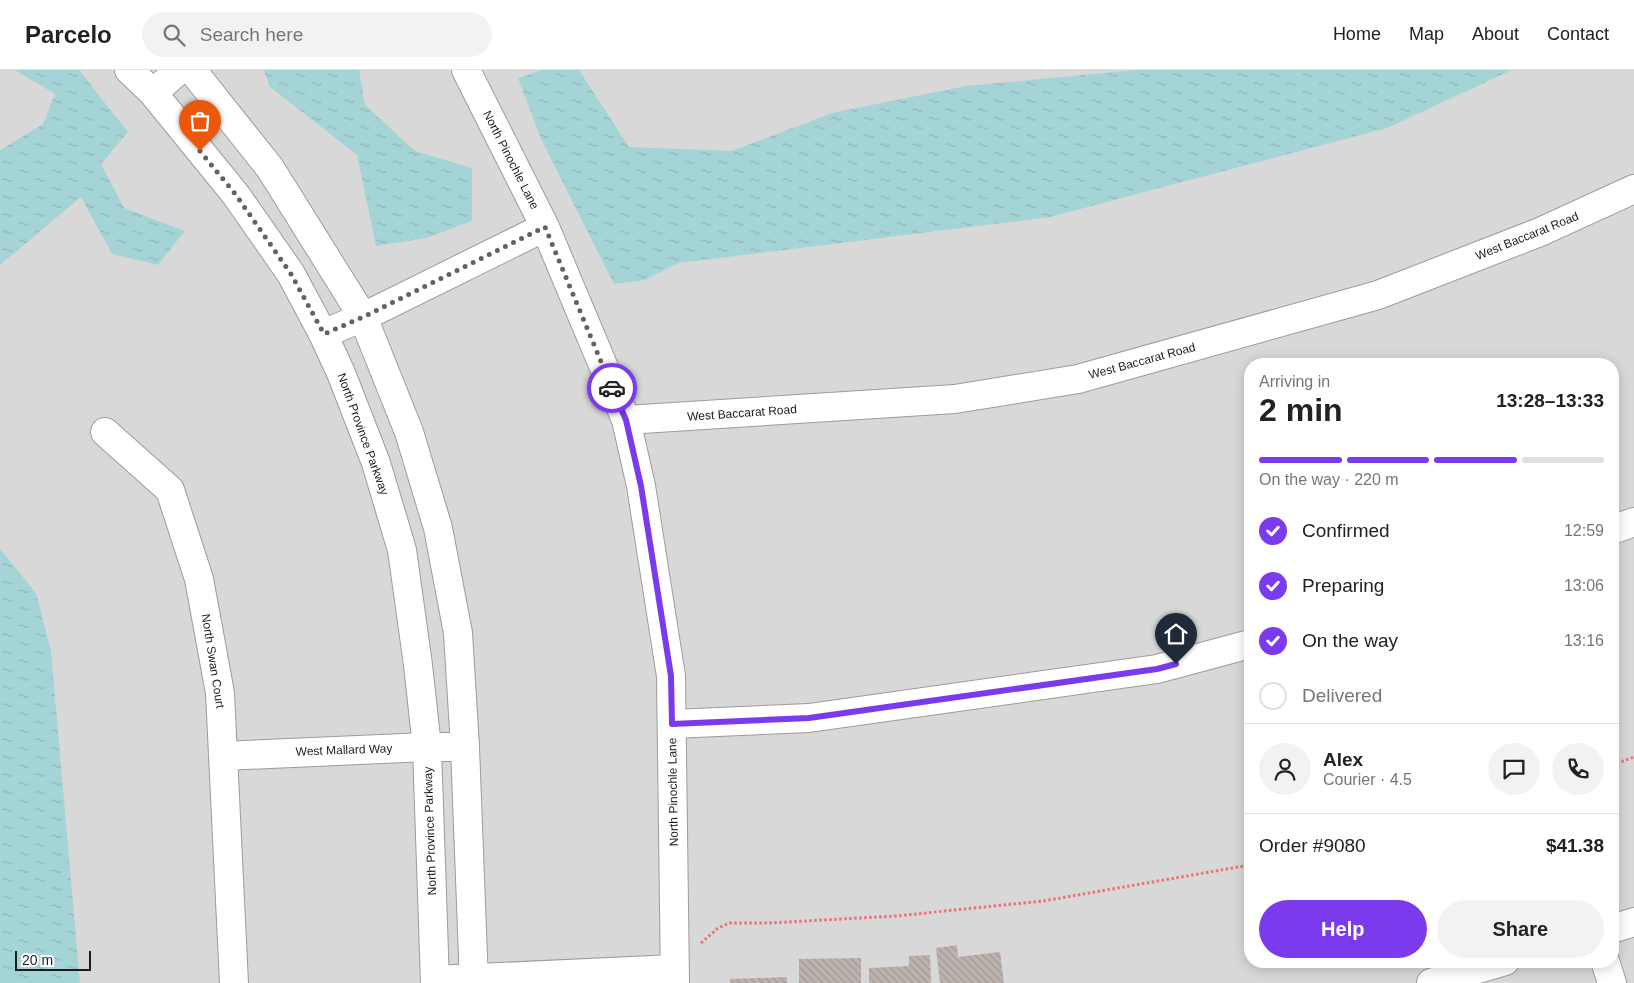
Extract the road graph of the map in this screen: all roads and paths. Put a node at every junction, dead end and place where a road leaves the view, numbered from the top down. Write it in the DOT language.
graph roads {
  1 [pos="129,70"];
  2 [pos="179,70"];
  3 [pos="192,70"];
  4 [pos="466,70"];
  5 [pos="153,93"];
  6 [pos="1634,189"];
  7 [pos="545,227"];
  8 [pos="363,317"];
  9 [pos="324,334"];
  10 [pos="626,420"];
  11 [pos="105,432"];
  12 [pos="1634,522"];
  13 [pos="1619,527"];
  14 [pos="1244,646"];
  15 [pos="672,724"];
  16 [pos="427,747"];
  17 [pos="465,747"];
  18 [pos="223,756"];
  19 [pos="1634,757"];
  20 [pos="1619,762"];
  21 [pos="1244,866"];
  22 [pos="1634,922"];
  23 [pos="1619,927"];
  24 [pos="675,966"];
  25 [pos="1481,968"];
  26 [pos="1607,968"];
  27 [pos="435,981"];
  28 [pos="474,981"];
  29 [pos="234,983"];
  30 [pos="1431,983"];
  31 [pos="1612,983"];
  1 -- 5 [label="street, North Province Parkway"];
  2 -- 5 [label="street"];
  3 -- 8 [label="street"];
  4 -- 7 [label="street, North Pinochle Lane"];
  5 -- 9 [label="street, North Province Parkway"];
  6 -- 10 [label="street, West Baccarat Road"];
  7 -- 8 [label="street"];
  7 -- 10 [label="street, North Pinochle Lane"];
  8 -- 9 [label="street"];
  8 -- 17 [label="street"];
  9 -- 16 [label="street, North Province Parkway"];
  10 -- 15 [label="street, North Pinochle Lane"];
  11 -- 18 [label="street, North Swan Court"];
  12 -- 13 [label="street"];
  14 -- 15 [label="street"];
  15 -- 24 [label="street, North Pinochle Lane"];
  16 -- 17 [label="street, West Mallard Way"];
  16 -- 18 [label="street, West Mallard Way"];
  16 -- 27 [label="street, North Province Parkway"];
  17 -- 28 [label="street"];
  18 -- 29 [label="street, North Swan Court"];
  19 -- 20 [label="path"];
  21 -- 24 [label="path"];
  22 -- 23 [label="street"];
  24 -- 28 [label="street"];
  25 -- 30 [label="street"];
  26 -- 31 [label="street"];
  27 -- 28 [label="street"];
}
